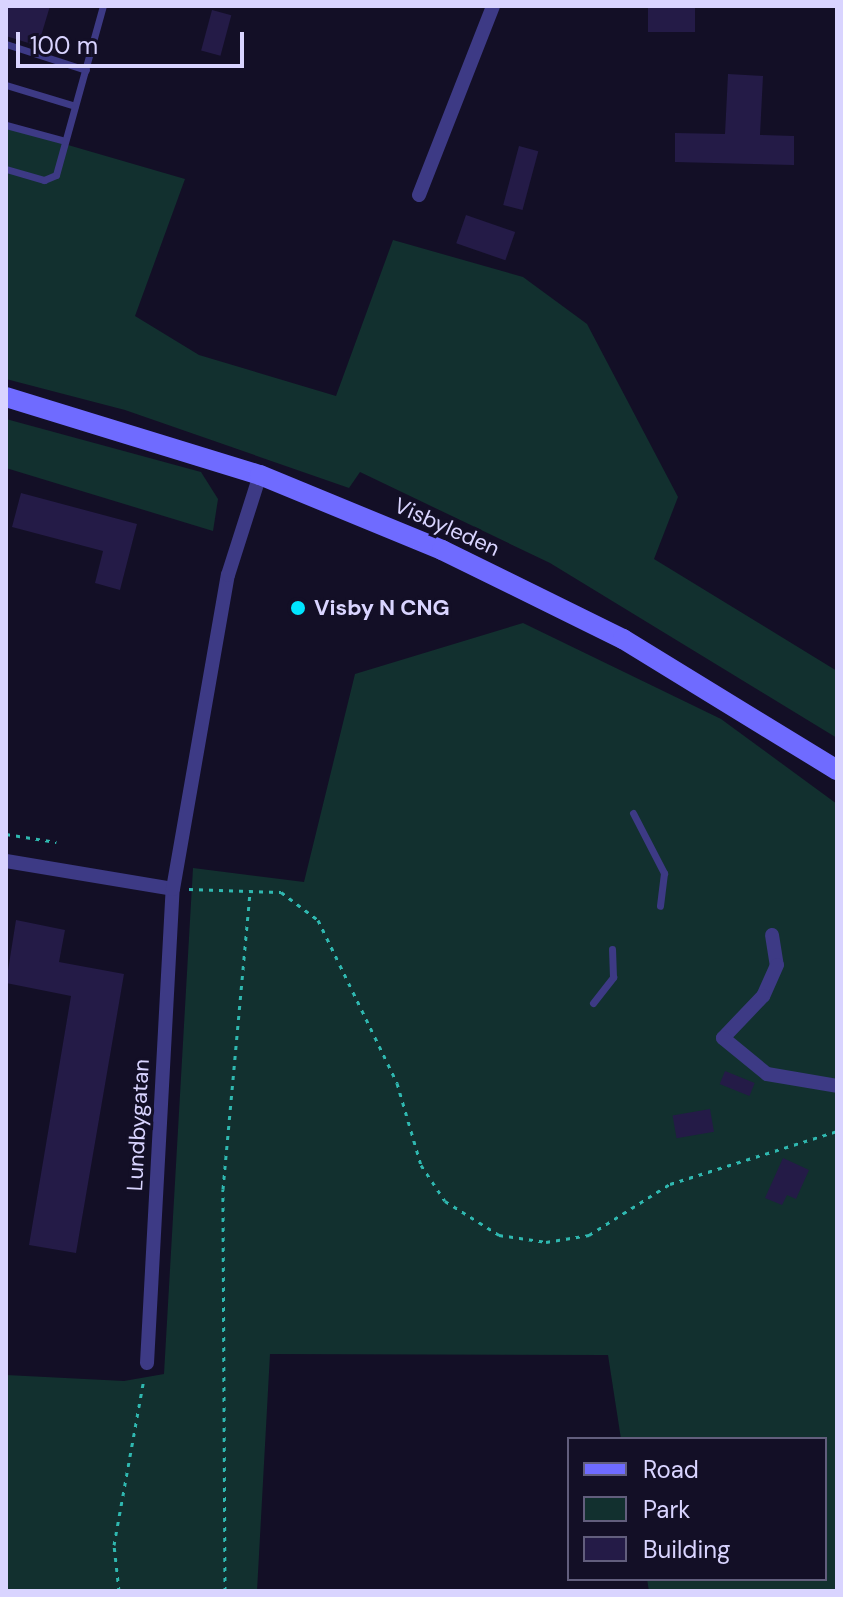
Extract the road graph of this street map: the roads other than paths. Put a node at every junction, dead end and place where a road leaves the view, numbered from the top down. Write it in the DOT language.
graph roads {
  1 [pos="103,6"];
  2 [pos="493,6"];
  3 [pos="6,44"];
  4 [pos="86,70"];
  5 [pos="6,85"];
  6 [pos="75,106"];
  7 [pos="6,125"];
  8 [pos="65,141"];
  9 [pos="6,169"];
  10 [pos="419,195"];
  11 [pos="6,397"];
  12 [pos="260,475"];
  13 [pos="837,770"];
  14 [pos="633,813"];
  15 [pos="6,861"];
  16 [pos="173,889"];
  17 [pos="660,906"];
  18 [pos="772,935"];
  19 [pos="612,949"];
  20 [pos="593,1003"];
  21 [pos="837,1086"];
  22 [pos="147,1363"];
  1 -- 4 [label="lane"];
  2 -- 10 [label="street"];
  3 -- 4 [label="lane"];
  4 -- 6 [label="lane"];
  5 -- 6 [label="lane"];
  6 -- 8 [label="lane"];
  7 -- 8 [label="lane"];
  8 -- 9 [label="lane"];
  11 -- 12 [label="main road, Visbyleden"];
  12 -- 13 [label="main road, Visbyleden"];
  12 -- 16 [label="street, Lundbygatan"];
  14 -- 17 [label="lane"];
  15 -- 16 [label="street"];
  16 -- 22 [label="street, Lundbygatan"];
  18 -- 21 [label="street"];
  19 -- 20 [label="lane"];
}
